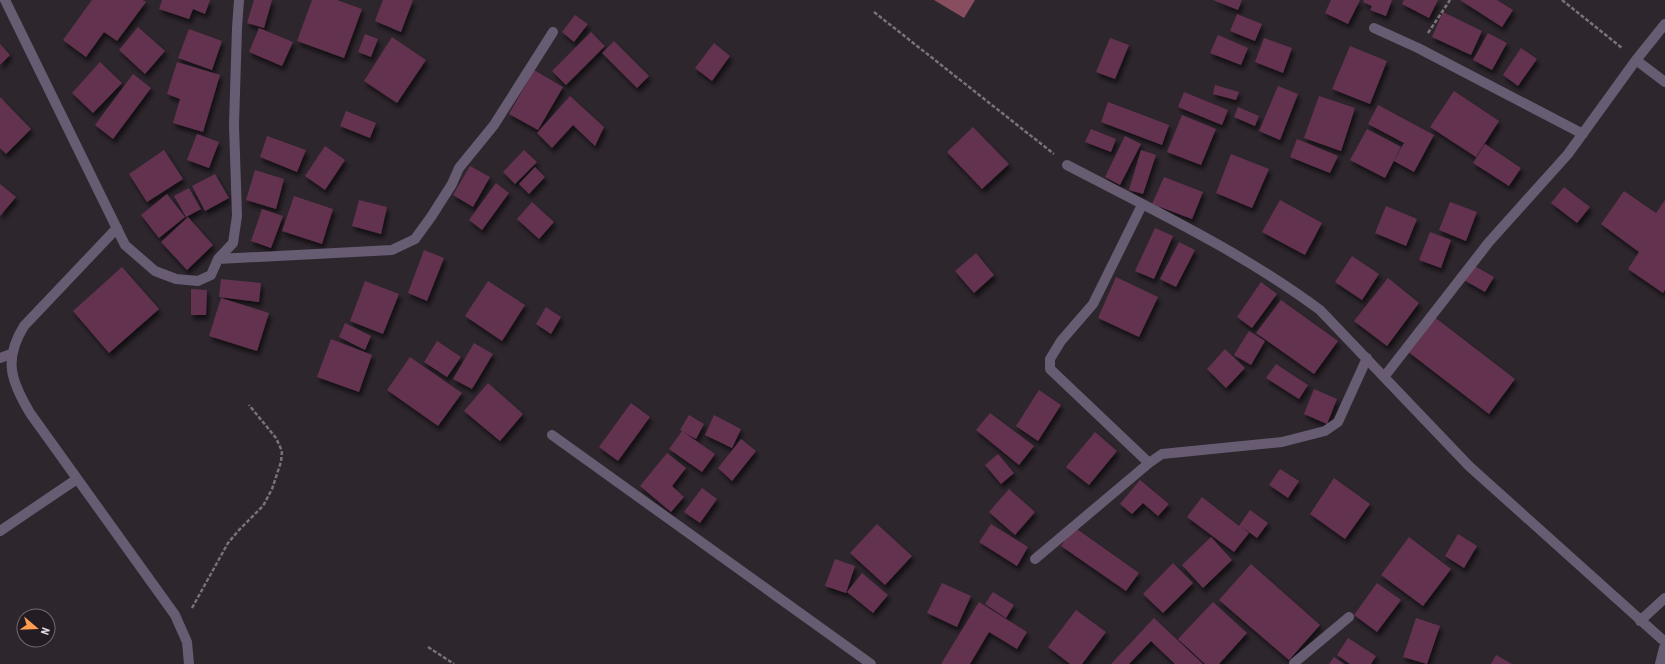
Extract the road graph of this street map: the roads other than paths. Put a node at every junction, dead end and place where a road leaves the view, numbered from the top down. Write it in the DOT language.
graph roads {
  1 [pos="5,0"];
  2 [pos="239,0"];
  3 [pos="1665,24"];
  4 [pos="1374,28"];
  5 [pos="553,32"];
  6 [pos="1636,60"];
  7 [pos="1665,82"];
  8 [pos="1583,134"];
  9 [pos="1067,165"];
  10 [pos="1142,205"];
  11 [pos="117,228"];
  12 [pos="218,259"];
  13 [pos="11,354"];
  14 [pos="0,358"];
  15 [pos="1367,358"];
  16 [pos="1384,377"];
  17 [pos="552,434"];
  18 [pos="1149,463"];
  19 [pos="77,479"];
  20 [pos="0,531"];
  21 [pos="1035,559"];
  22 [pos="1665,598"];
  23 [pos="1349,617"];
  24 [pos="1640,621"];
  25 [pos="1665,643"];
  26 [pos="189,664"];
  27 [pos="871,664"];
  28 [pos="1294,664"];
  29 [pos="1660,664"];
  1 -- 11 [label="street"];
  2 -- 12 [label="street"];
  3 -- 6 [label="street"];
  4 -- 8 [label="street"];
  5 -- 12 [label="street"];
  6 -- 7 [label="street"];
  6 -- 8 [label="street"];
  8 -- 16 [label="street"];
  9 -- 10 [label="street"];
  10 -- 15 [label="street"];
  10 -- 18 [label="street"];
  11 -- 12 [label="street"];
  11 -- 13 [label="street"];
  13 -- 14 [label="street"];
  13 -- 19 [label="street"];
  15 -- 16 [label="street"];
  15 -- 18 [label="street"];
  16 -- 24 [label="street"];
  17 -- 27 [label="street"];
  18 -- 21 [label="street"];
  19 -- 20 [label="street"];
  19 -- 26 [label="street"];
  22 -- 24 [label="street"];
  23 -- 28 [label="street"];
  24 -- 25 [label="street"];
  25 -- 29 [label="street"];
}
